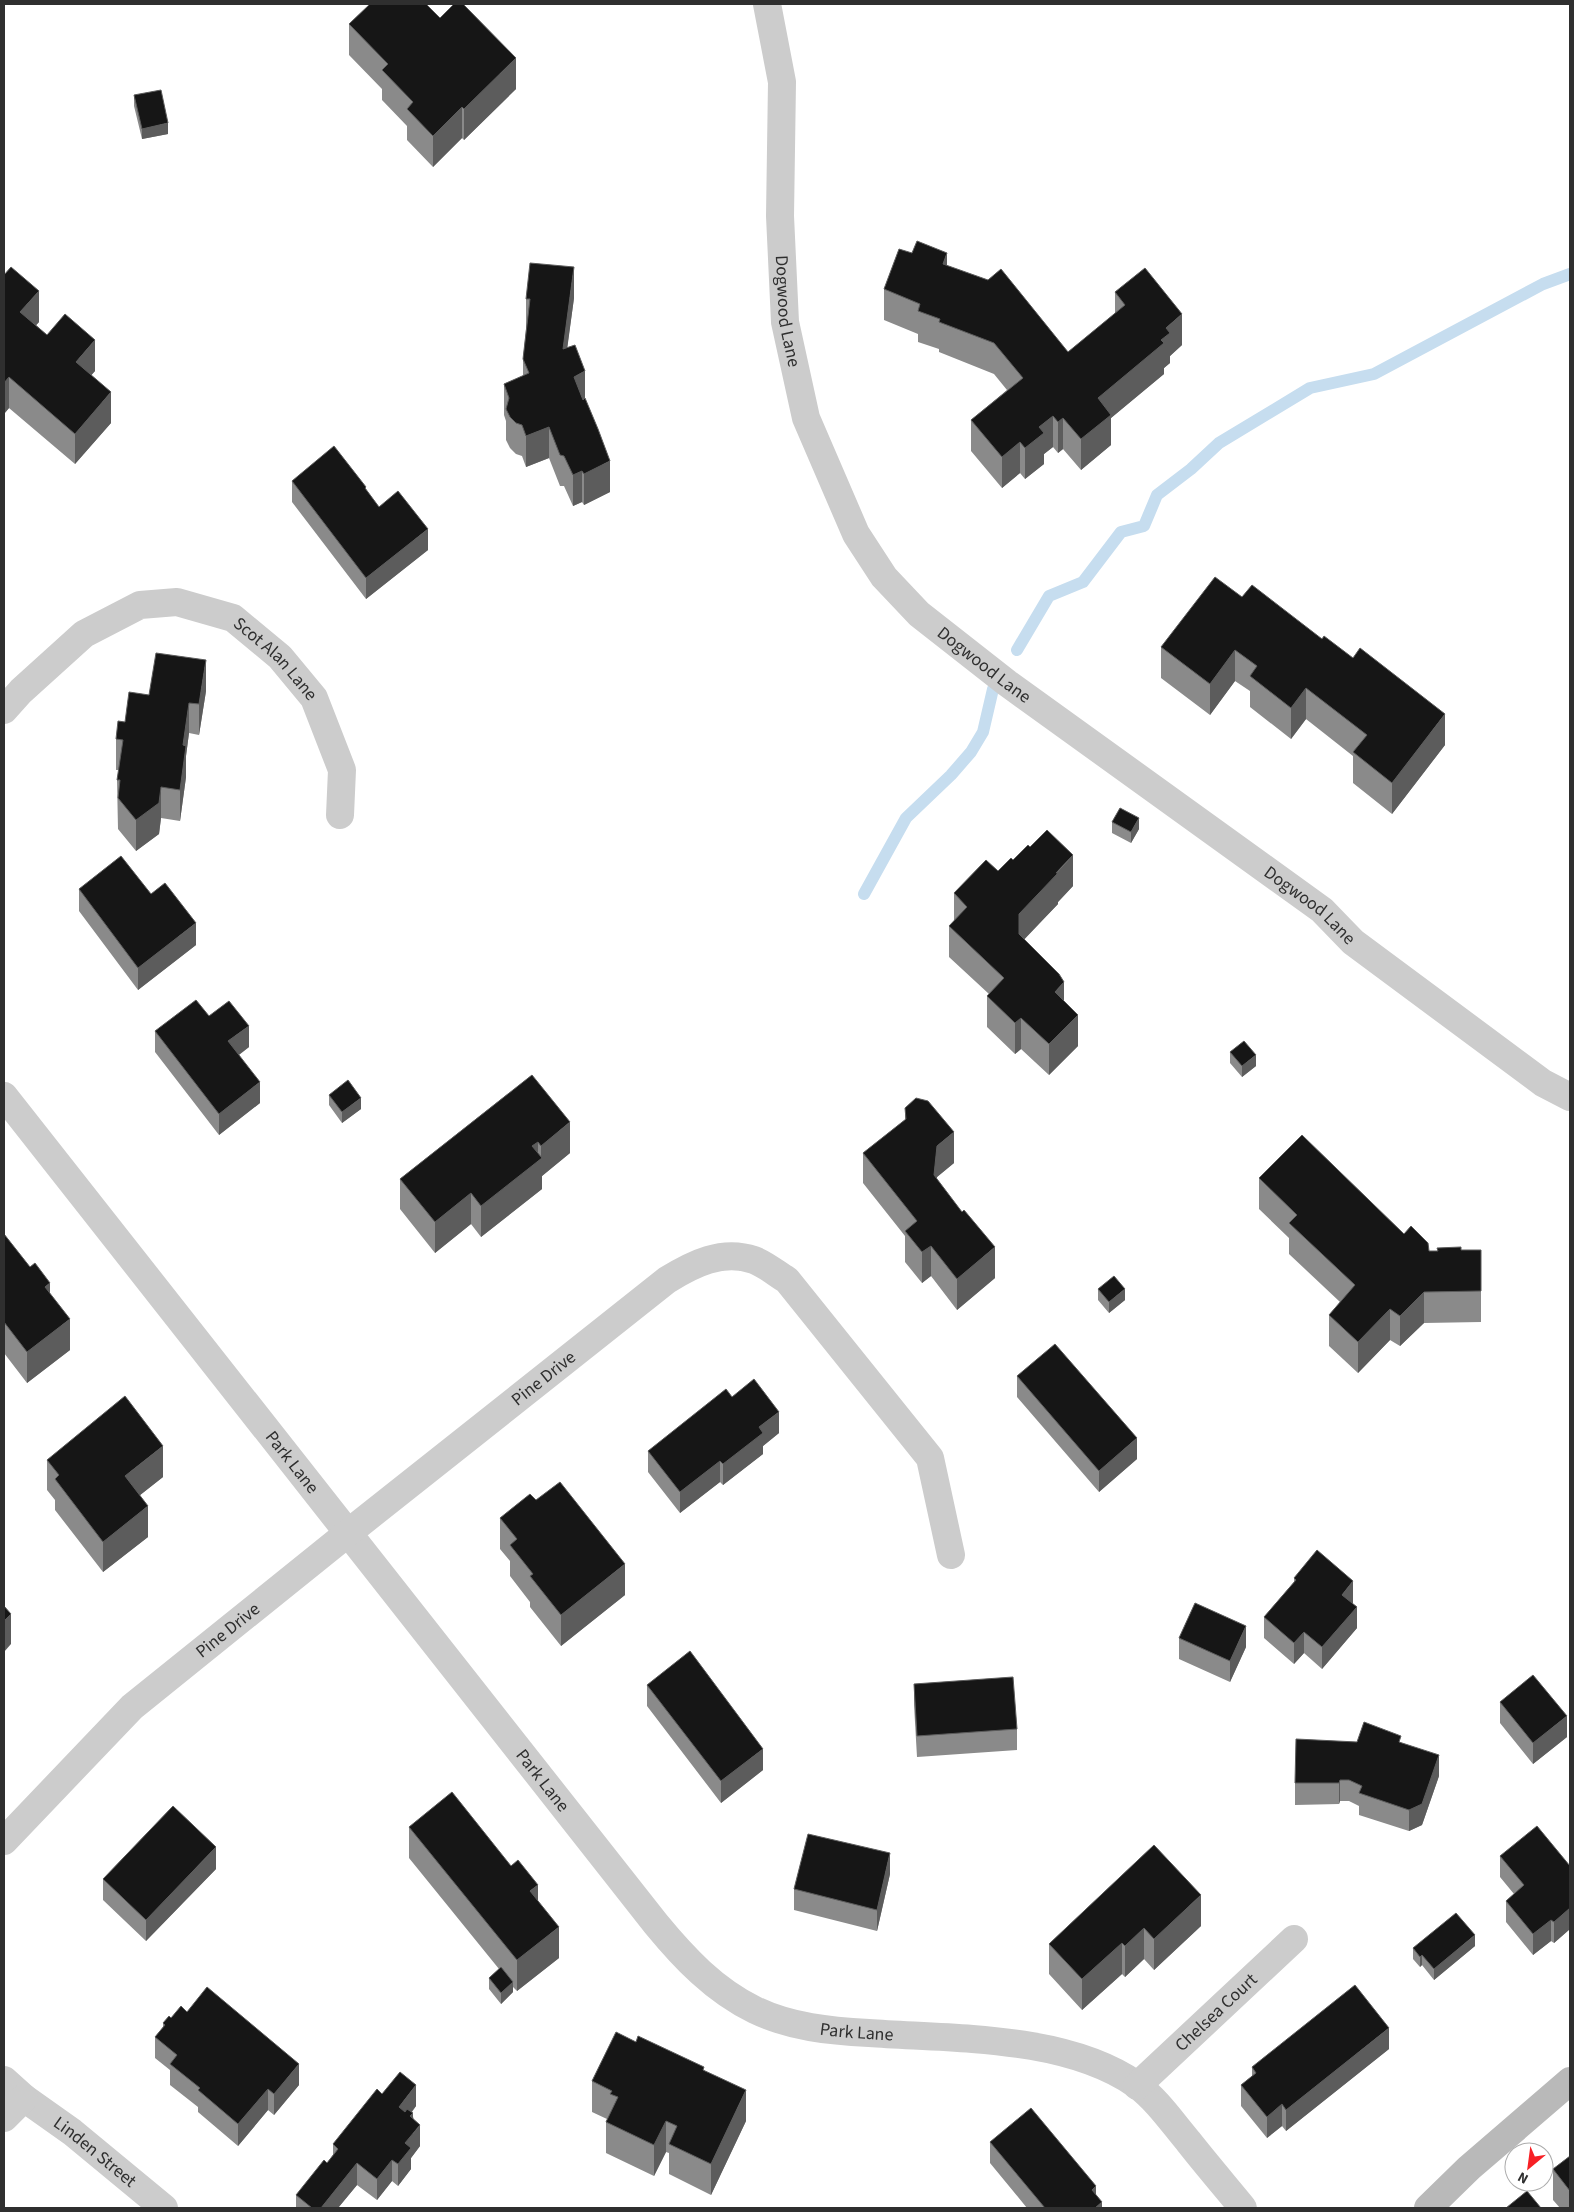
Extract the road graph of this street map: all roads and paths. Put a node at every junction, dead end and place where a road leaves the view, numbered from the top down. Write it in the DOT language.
graph roads {
  1 [pos="767,4"];
  2 [pos="4,710"];
  3 [pos="340,815"];
  4 [pos="4,1096"];
  5 [pos="1570,1096"];
  6 [pos="348,1533"];
  7 [pos="951,1555"];
  8 [pos="4,1841"];
  9 [pos="1294,1939"];
  10 [pos="4,2080"];
  11 [pos="1570,2081"];
  12 [pos="1137,2086"];
  13 [pos="24,2098"];
  14 [pos="4,2118"];
  15 [pos="164,2208"];
  16 [pos="1243,2208"];
  17 [pos="1428,2208"];
  1 -- 5 [label="street, Dogwood Lane"];
  2 -- 3 [label="street, Scot Alan Lane"];
  4 -- 6 [label="street, Park Lane"];
  6 -- 7 [label="street, Pine Drive"];
  6 -- 8 [label="street, Pine Drive"];
  6 -- 12 [label="street, Park Lane"];
  9 -- 12 [label="street, Chelsea Court"];
  10 -- 13 [label="street, Linden Street"];
  11 -- 17 [label="main road"];
  12 -- 16 [label="street, Park Lane"];
  13 -- 14 [label="street"];
  13 -- 15 [label="street, Linden Street"];
}
